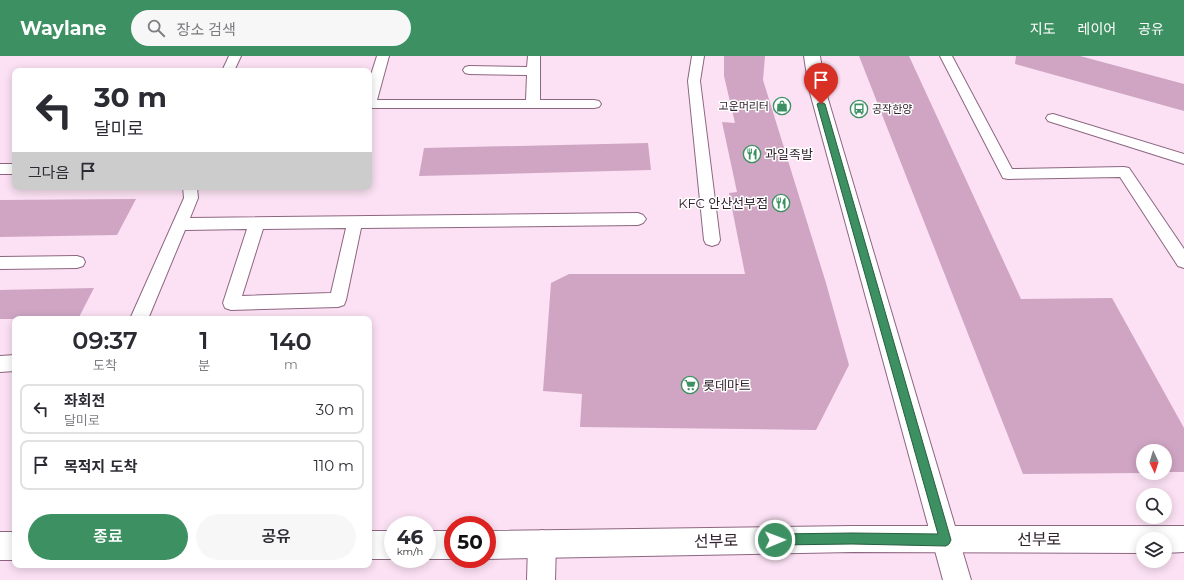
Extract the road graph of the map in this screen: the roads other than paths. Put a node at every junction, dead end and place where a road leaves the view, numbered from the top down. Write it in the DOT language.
graph roads {
  1 [pos="235,56"];
  2 [pos="383,56"];
  3 [pos="534,56"];
  4 [pos="698,56"];
  5 [pos="812,56"];
  6 [pos="946,56"];
  7 [pos="229,68"];
  8 [pos="469,70"];
  9 [pos="534,71"];
  10 [pos="372,93"];
  11 [pos="372,103"];
  12 [pos="533,104"];
  13 [pos="594,104"];
  14 [pos="1053,118"];
  15 [pos="1184,159"];
  16 [pos="0,169"];
  17 [pos="12,169"];
  18 [pos="191,190"];
  19 [pos="638,219"];
  20 [pos="355,222"];
  21 [pos="257,223"];
  22 [pos="180,224"];
  23 [pos="712,240"];
  24 [pos="77,262"];
  25 [pos="1184,262"];
  26 [pos="0,263"];
  27 [pos="140,316"];
  28 [pos="12,363"];
  29 [pos="0,364"];
  30 [pos="1184,539"];
  31 [pos="946,540"];
  32 [pos="496,544"];
  33 [pos="542,544"];
  34 [pos="372,545"];
  35 [pos="384,545"];
  36 [pos="0,546"];
  37 [pos="12,546"];
  38 [pos="541,580"];
  39 [pos="958,580"];
  1 -- 7 [label="lane"];
  2 -- 10 [label="lane"];
  3 -- 9 [label="lane"];
  4 -- 23 [label="lane"];
  5 -- 31 [label="street"];
  6 -- 25 [label="lane"];
  8 -- 9 [label="lane"];
  9 -- 12 [label="lane"];
  11 -- 12 [label="lane"];
  12 -- 13 [label="lane"];
  14 -- 15 [label="lane"];
  16 -- 17 [label="lane"];
  18 -- 22 [label="lane"];
  19 -- 20 [label="lane"];
  20 -- 21 [label="lane"];
  20 -- 21 [label="lane"];
  21 -- 22 [label="lane"];
  22 -- 27 [label="lane"];
  24 -- 26 [label="lane"];
  28 -- 29 [label="lane"];
  30 -- 31 [label="street, 선부로"];
  31 -- 33 [label="street, 선부로"];
  31 -- 39 [label="street"];
  32 -- 33 [label="street, 선부로"];
  33 -- 38 [label="street"];
  34 -- 35 [label="street"];
  36 -- 37 [label="street"];
}
